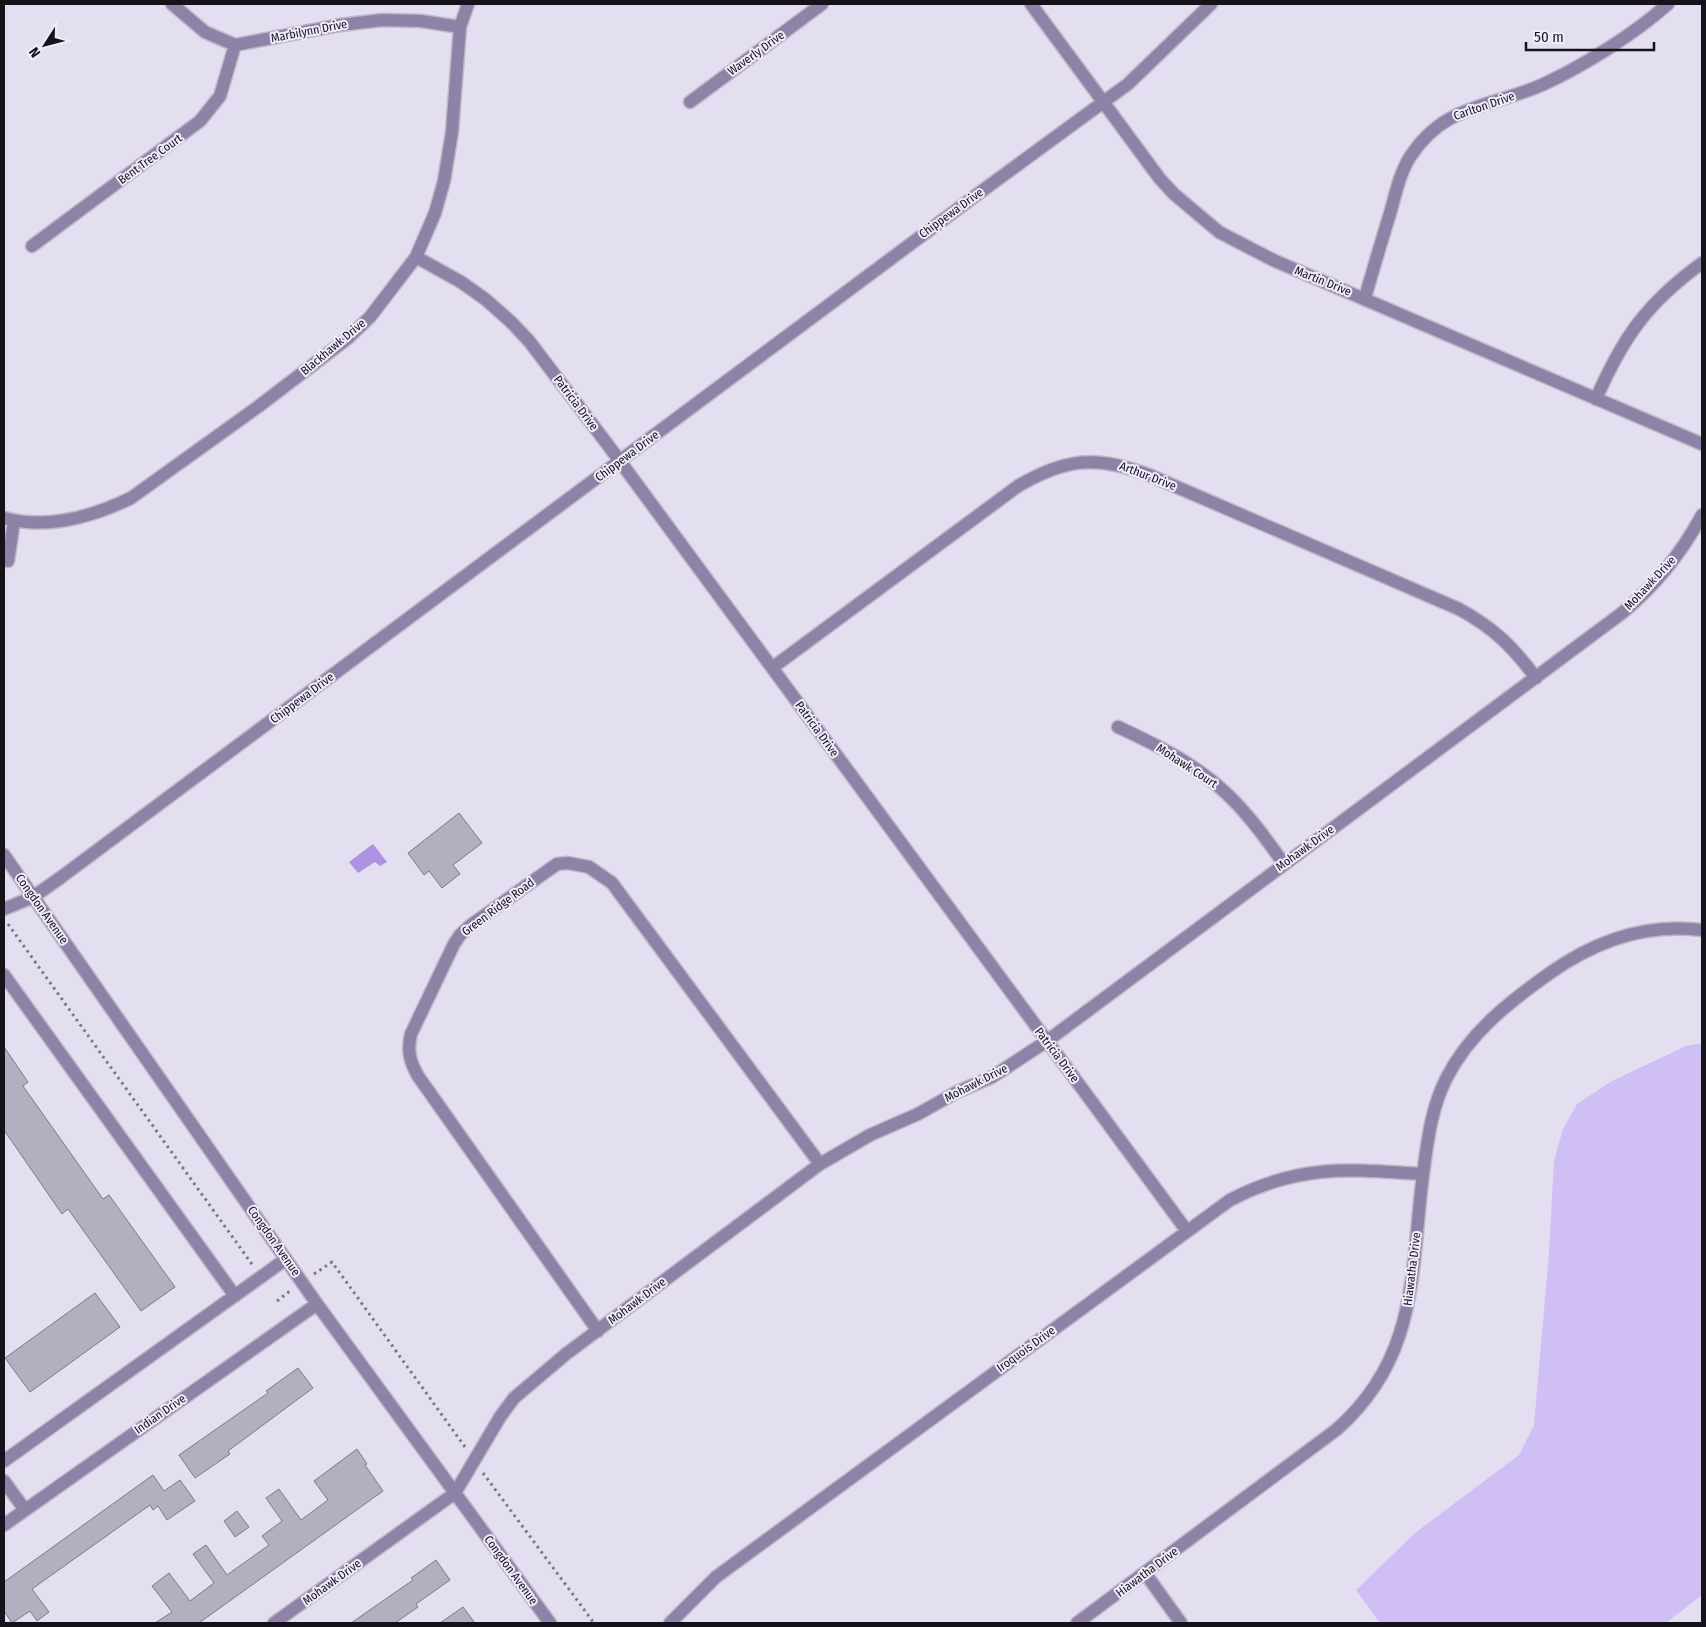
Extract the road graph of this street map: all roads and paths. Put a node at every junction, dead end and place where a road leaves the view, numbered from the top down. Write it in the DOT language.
graph roads {
  1 [pos="172,4"];
  2 [pos="468,4"];
  3 [pos="822,4"];
  4 [pos="1031,4"];
  5 [pos="1211,4"];
  6 [pos="1668,4"];
  7 [pos="460,27"];
  8 [pos="235,45"];
  9 [pos="690,102"];
  10 [pos="1104,103"];
  11 [pos="32,246"];
  12 [pos="416,257"];
  13 [pos="1702,263"];
  14 [pos="1365,298"];
  15 [pos="1596,399"];
  16 [pos="1702,444"];
  17 [pos="620,461"];
  18 [pos="1702,516"];
  19 [pos="9,520"];
  20 [pos="8,560"];
  21 [pos="772,668"];
  22 [pos="1536,678"];
  23 [pos="1118,727"];
  24 [pos="4,855"];
  25 [pos="1284,864"];
  26 [pos="33,897"];
  27 [pos="4,909"];
  28 [pos="8,924"];
  29 [pos="1702,930"];
  30 [pos="4,975"];
  31 [pos="1047,1041"];
  32 [pos="820,1164"];
  33 [pos="1423,1174"];
  34 [pos="1187,1231"];
  35 [pos="286,1259"];
  36 [pos="254,1267"];
  37 [pos="317,1272"];
  38 [pos="291,1290"];
  39 [pos="234,1296"];
  40 [pos="277,1301"];
  41 [pos="317,1304"];
  42 [pos="598,1331"];
  43 [pos="465,1447"];
  44 [pos="4,1461"];
  45 [pos="486,1477"];
  46 [pos="4,1481"];
  47 [pos="454,1493"];
  48 [pos="24,1510"];
  49 [pos="4,1525"];
  50 [pos="1145,1573"];
  51 [pos="274,1623"];
  52 [pos="550,1623"];
  53 [pos="594,1623"];
  54 [pos="670,1623"];
  55 [pos="1077,1623"];
  56 [pos="1181,1623"];
  1 -- 8 [label="street"];
  2 -- 7 [label="street, Blackhawk Drive"];
  3 -- 9 [label="street, Waverly Drive"];
  4 -- 10 [label="street, Martin Drive"];
  5 -- 10 [label="street, Chippewa Drive"];
  6 -- 14 [label="street, Carlton Drive"];
  7 -- 8 [label="street, Marbilynn Drive"];
  7 -- 12 [label="street, Blackhawk Drive"];
  8 -- 11 [label="street, Bent Tree Court"];
  10 -- 14 [label="street, Martin Drive"];
  10 -- 17 [label="street, Chippewa Drive"];
  12 -- 17 [label="street, Patricia Drive"];
  12 -- 19 [label="street, Blackhawk Drive"];
  13 -- 15 [label="street"];
  14 -- 15 [label="street, Martin Drive"];
  15 -- 16 [label="street, Martin Drive"];
  17 -- 21 [label="street, Patricia Drive"];
  17 -- 26 [label="street, Chippewa Drive"];
  18 -- 22 [label="street, Mohawk Drive"];
  19 -- 20 [label="street"];
  21 -- 22 [label="street, Arthur Drive"];
  21 -- 31 [label="street, Patricia Drive"];
  22 -- 25 [label="street, Mohawk Drive"];
  23 -- 25 [label="street, Mohawk Court"];
  24 -- 26 [label="street, Congdon Avenue"];
  25 -- 31 [label="street, Mohawk Drive"];
  26 -- 27 [label="street, Chippewa Drive"];
  26 -- 35 [label="street, Congdon Avenue"];
  28 -- 36 [label="path"];
  29 -- 33 [label="street, Hiawatha Drive"];
  30 -- 39 [label="street"];
  31 -- 32 [label="street, Mohawk Drive"];
  31 -- 34 [label="street, Patricia Drive"];
  32 -- 42 [label="street, Mohawk Drive"];
  32 -- 42 [label="street, Green Ridge Road"];
  33 -- 34 [label="street, Iroquois Drive"];
  33 -- 50 [label="street, Hiawatha Drive"];
  34 -- 54 [label="street, Iroquois Drive"];
  35 -- 39 [label="street"];
  35 -- 41 [label="street, Congdon Avenue"];
  37 -- 43 [label="path"];
  38 -- 40 [label="path"];
  39 -- 44 [label="street"];
  41 -- 47 [label="street, Congdon Avenue"];
  41 -- 48 [label="street, Indian Drive"];
  42 -- 47 [label="street, Mohawk Drive"];
  45 -- 53 [label="path"];
  46 -- 48 [label="street"];
  47 -- 51 [label="street, Mohawk Drive"];
  47 -- 52 [label="street, Congdon Avenue"];
  48 -- 49 [label="street, Indian Drive"];
  50 -- 55 [label="street, Hiawatha Drive"];
  50 -- 56 [label="street"];
}
